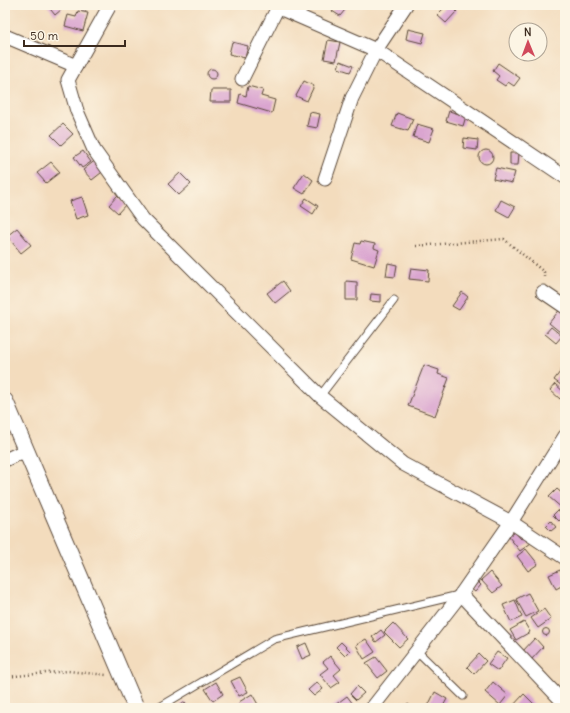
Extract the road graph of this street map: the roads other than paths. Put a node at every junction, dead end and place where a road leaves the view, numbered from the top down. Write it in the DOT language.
graph roads {
  1 [pos="110,5"];
  2 [pos="406,5"];
  3 [pos="278,6"];
  4 [pos="5,36"];
  5 [pos="376,50"];
  6 [pos="76,66"];
  7 [pos="242,79"];
  8 [pos="565,177"];
  9 [pos="325,179"];
  10 [pos="543,292"];
  11 [pos="394,300"];
  12 [pos="565,307"];
  13 [pos="320,396"];
  14 [pos="5,401"];
  15 [pos="565,437"];
  16 [pos="26,450"];
  17 [pos="5,460"];
  18 [pos="511,522"];
  19 [pos="565,558"];
  20 [pos="461,594"];
  21 [pos="417,651"];
  22 [pos="463,696"];
  23 [pos="565,704"];
  24 [pos="136,708"];
  25 [pos="158,708"];
  26 [pos="372,708"];
  1 -- 6 [label="street"];
  2 -- 5 [label="street"];
  3 -- 5 [label="street"];
  3 -- 7 [label="street"];
  4 -- 6 [label="street"];
  5 -- 8 [label="street"];
  5 -- 9 [label="street"];
  6 -- 13 [label="street"];
  10 -- 12 [label="street"];
  11 -- 13 [label="lane"];
  13 -- 18 [label="street"];
  14 -- 16 [label="street"];
  15 -- 18 [label="street"];
  16 -- 17 [label="street"];
  16 -- 24 [label="street"];
  18 -- 19 [label="street"];
  18 -- 20 [label="street"];
  20 -- 21 [label="street"];
  20 -- 23 [label="street"];
  20 -- 25 [label="lane"];
  21 -- 22 [label="lane"];
  21 -- 26 [label="street"];
}
